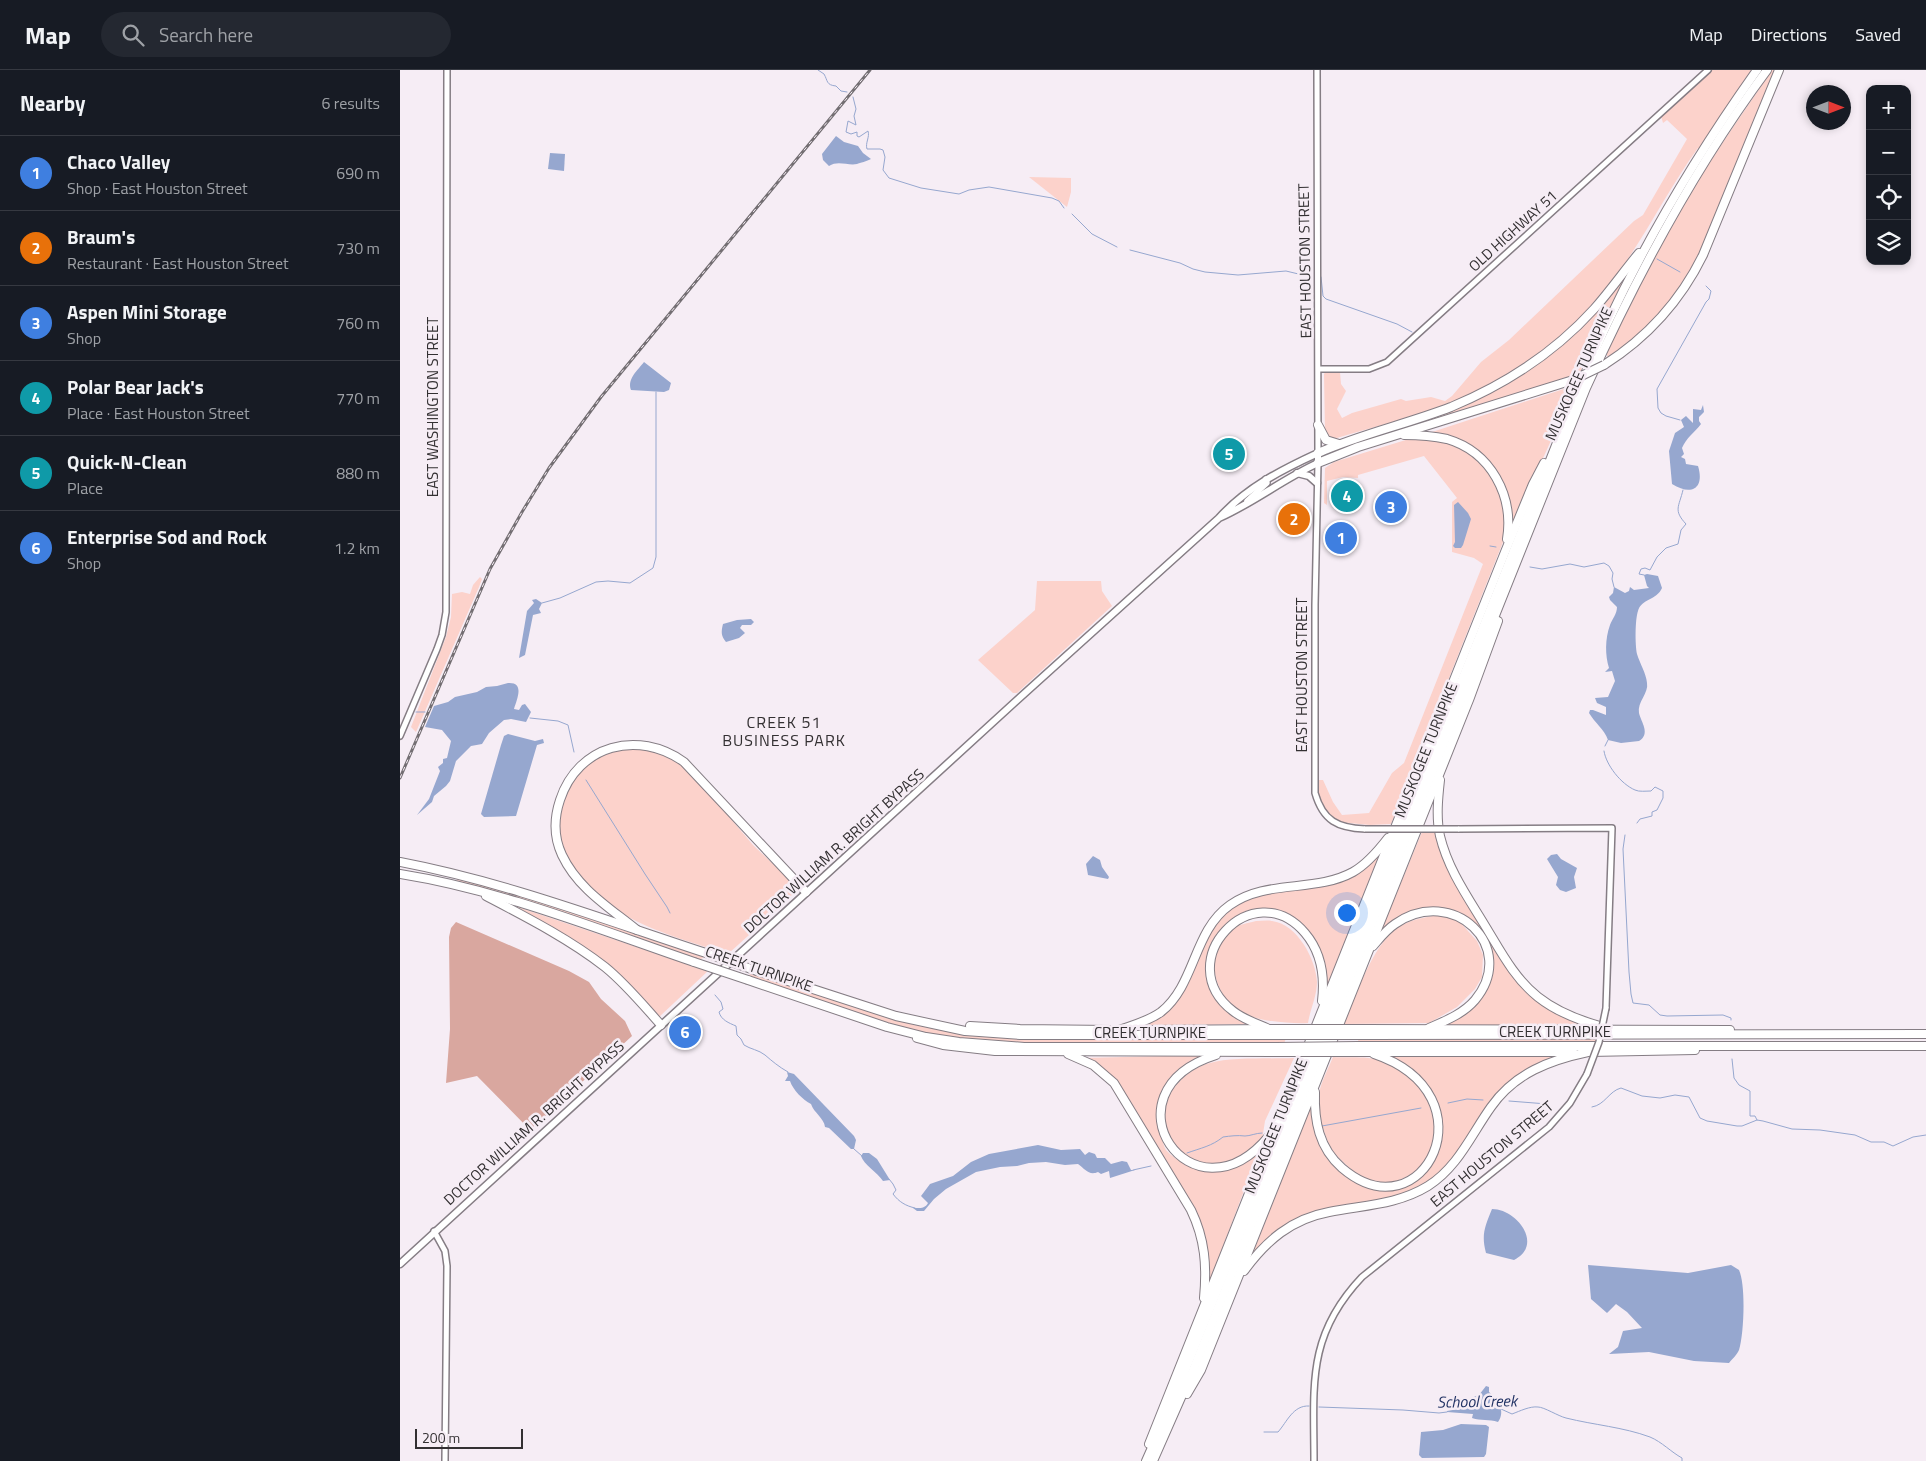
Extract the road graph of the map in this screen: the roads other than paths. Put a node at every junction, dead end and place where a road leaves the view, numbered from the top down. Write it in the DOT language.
graph roads {
  1 [pos="447,70"];
  2 [pos="1317,70"];
  3 [pos="1708,70"];
  4 [pos="1757,70"];
  5 [pos="1767,70"];
  6 [pos="1779,70"];
  7 [pos="1651,238"];
  8 [pos="1319,369"];
  9 [pos="1566,421"];
  10 [pos="1318,425"];
  11 [pos="1400,434"];
  12 [pos="1339,444"];
  13 [pos="1318,452"];
  14 [pos="1318,463"];
  15 [pos="1297,473"];
  16 [pos="1266,479"];
  17 [pos="1317,483"];
  18 [pos="1241,507"];
  19 [pos="1219,518"];
  20 [pos="1532,523"];
  21 [pos="1505,552"];
  22 [pos="400,736"];
  23 [pos="1442,768"];
  24 [pos="1393,833"];
  25 [pos="400,862"];
  26 [pos="400,874"];
  27 [pos="473,889"];
  28 [pos="806,892"];
  29 [pos="637,930"];
  30 [pos="1369,951"];
  31 [pos="1322,1010"];
  32 [pos="896,1016"];
  33 [pos="661,1025"];
  34 [pos="887,1026"];
  35 [pos="1271,1029"];
  36 [pos="1425,1029"];
  37 [pos="1609,1029"];
  38 [pos="1119,1030"];
  39 [pos="1285,1032"];
  40 [pos="1365,1032"];
  41 [pos="1820,1034"];
  42 [pos="1926,1034"];
  43 [pos="1757,1046"];
  44 [pos="1926,1046"];
  45 [pos="1277,1049"];
  46 [pos="1358,1049"];
  47 [pos="1064,1052"];
  48 [pos="1225,1052"];
  49 [pos="1368,1052"];
  50 [pos="1588,1052"];
  51 [pos="1315,1085"];
  52 [pos="1275,1129"];
  53 [pos="434,1231"];
  54 [pos="400,1264"];
  55 [pos="1237,1280"];
  56 [pos="1203,1306"];
  57 [pos="1171,1421"];
  58 [pos="445,1461"];
  59 [pos="1144,1461"];
  60 [pos="1153,1461"];
  61 [pos="1314,1461"];
  1 -- 22 [label="street, EAST WASHINGTON STREET"];
  2 -- 8 [label="street, EAST HOUSTON STREET"];
  3 -- 8 [label="street, OLD HIGHWAY 51"];
  4 -- 7 [label="highway"];
  5 -- 20 [label="highway, MUSKOGEE TURNPIKE"];
  6 -- 11 [label="highway, bridge"];
  7 -- 9 [label="highway, MUSKOGEE TURNPIKE"];
  7 -- 12 [label="highway"];
  8 -- 10 [label="street, EAST HOUSTON STREET"];
  9 -- 21 [label="highway"];
  9 -- 59 [label="highway, MUSKOGEE TURNPIKE"];
  10 -- 12 [label="highway"];
  10 -- 13 [label="street, EAST HOUSTON STREET"];
  11 -- 14 [label="highway"];
  11 -- 21 [label="highway"];
  12 -- 13 [label="highway"];
  13 -- 14 [label="main road"];
  13 -- 16 [label="main road, DOCTOR WILLIAM R. BRIGHT BYPASS"];
  14 -- 15 [label="main road, DOCTOR WILLIAM R. BRIGHT BYPASS"];
  14 -- 17 [label="street, EAST HOUSTON STREET"];
  15 -- 17 [label="main road"];
  15 -- 18 [label="main road, DOCTOR WILLIAM R. BRIGHT BYPASS"];
  16 -- 18 [label="main road"];
  16 -- 19 [label="main road, DOCTOR WILLIAM R. BRIGHT BYPASS"];
  17 -- 61 [label="street, EAST HOUSTON STREET, bridge"];
  18 -- 19 [label="main road, DOCTOR WILLIAM R. BRIGHT BYPASS"];
  19 -- 28 [label="main road, DOCTOR WILLIAM R. BRIGHT BYPASS"];
  20 -- 23 [label="highway"];
  20 -- 57 [label="highway, MUSKOGEE TURNPIKE"];
  21 -- 24 [label="highway"];
  23 -- 30 [label="highway"];
  23 -- 37 [label="highway"];
  24 -- 31 [label="highway"];
  24 -- 38 [label="highway"];
  25 -- 29 [label="highway, CREEK TURNPIKE"];
  26 -- 27 [label="highway, CREEK TURNPIKE"];
  27 -- 33 [label="highway"];
  27 -- 34 [label="highway, CREEK TURNPIKE, bridge"];
  28 -- 29 [label="highway"];
  28 -- 33 [label="main road, DOCTOR WILLIAM R. BRIGHT BYPASS"];
  29 -- 32 [label="highway, CREEK TURNPIKE, bridge"];
  30 -- 36 [label="highway"];
  30 -- 51 [label="highway"];
  31 -- 35 [label="highway"];
  31 -- 52 [label="highway"];
  32 -- 38 [label="highway"];
  32 -- 39 [label="highway, CREEK TURNPIKE"];
  33 -- 53 [label="main road, DOCTOR WILLIAM R. BRIGHT BYPASS"];
  34 -- 45 [label="highway, CREEK TURNPIKE"];
  34 -- 47 [label="highway"];
  35 -- 38 [label="highway"];
  35 -- 39 [label="highway"];
  36 -- 37 [label="highway"];
  36 -- 40 [label="highway"];
  37 -- 41 [label="highway"];
  39 -- 40 [label="highway, bridge"];
  40 -- 41 [label="highway, CREEK TURNPIKE"];
  41 -- 42 [label="highway, CREEK TURNPIKE"];
  43 -- 44 [label="highway, CREEK TURNPIKE"];
  43 -- 46 [label="highway, CREEK TURNPIKE"];
  43 -- 50 [label="highway"];
  45 -- 46 [label="highway, CREEK TURNPIKE, bridge"];
  45 -- 48 [label="highway"];
  46 -- 49 [label="highway"];
  47 -- 48 [label="highway"];
  47 -- 56 [label="highway"];
  48 -- 52 [label="highway"];
  49 -- 50 [label="highway"];
  49 -- 51 [label="highway"];
  50 -- 55 [label="highway"];
  51 -- 55 [label="highway"];
  52 -- 56 [label="highway"];
  53 -- 54 [label="main road, DOCTOR WILLIAM R. BRIGHT BYPASS"];
  53 -- 58 [label="street"];
  55 -- 57 [label="highway"];
  56 -- 59 [label="highway"];
  57 -- 60 [label="highway, MUSKOGEE TURNPIKE"];
}
